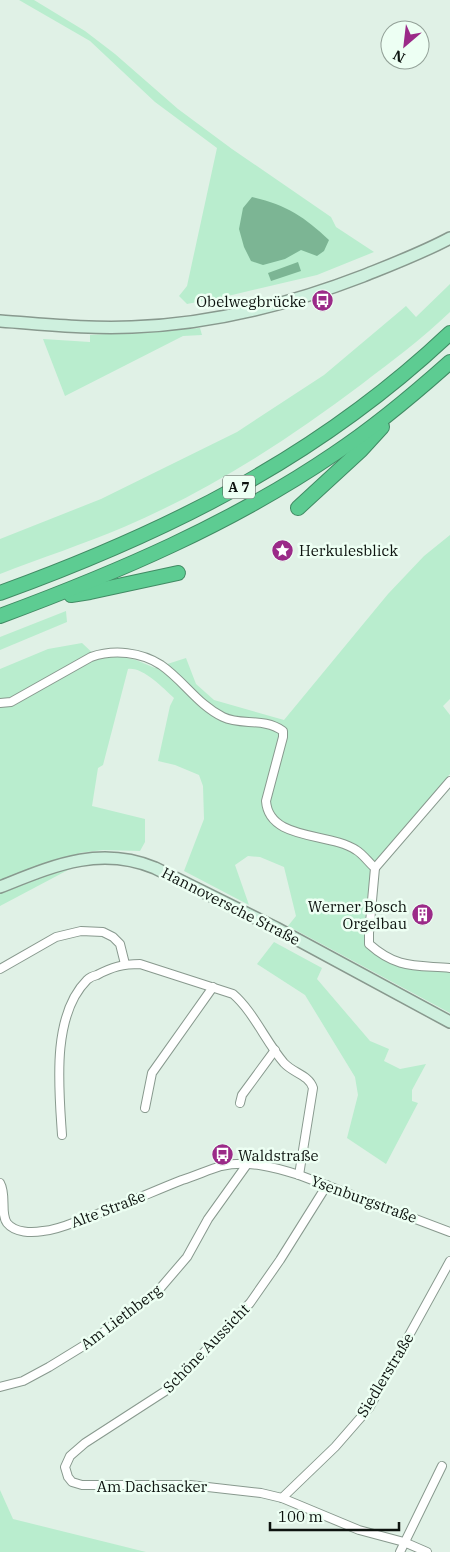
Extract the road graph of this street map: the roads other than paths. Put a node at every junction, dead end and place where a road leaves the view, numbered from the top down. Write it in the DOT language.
graph roads {
  1 [pos="450,238"];
  2 [pos="0,321"];
  3 [pos="450,333"];
  4 [pos="450,362"];
  5 [pos="405,402"];
  6 [pos="298,508"];
  7 [pos="178,573"];
  8 [pos="0,592"];
  9 [pos="50,597"];
  10 [pos="0,616"];
  11 [pos="0,704"];
  12 [pos="450,781"];
  13 [pos="375,868"];
  14 [pos="0,887"];
  15 [pos="125,964"];
  16 [pos="450,968"];
  17 [pos="0,969"];
  18 [pos="213,987"];
  19 [pos="450,1022"];
  20 [pos="274,1050"];
  21 [pos="240,1104"];
  22 [pos="145,1108"];
  23 [pos="62,1135"];
  24 [pos="248,1163"];
  25 [pos="299,1175"];
  26 [pos="0,1183"];
  27 [pos="327,1185"];
  28 [pos="450,1232"];
  29 [pos="450,1261"];
  30 [pos="0,1387"];
  31 [pos="442,1466"];
  32 [pos="72,1482"];
  33 [pos="282,1498"];
  34 [pos="404,1542"];
  35 [pos="400,1552"];
  36 [pos="427,1552"];
  1 -- 2 [label="main road"];
  3 -- 8 [label="highway, A 7"];
  4 -- 5 [label="highway, A 7"];
  5 -- 6 [label="highway"];
  5 -- 9 [label="highway, A 7"];
  7 -- 9 [label="highway"];
  9 -- 10 [label="highway, A 7"];
  11 -- 13 [label="street"];
  12 -- 13 [label="street"];
  13 -- 16 [label="street"];
  14 -- 19 [label="main road, Hannoversche Straße"];
  15 -- 17 [label="street"];
  15 -- 18 [label="street"];
  15 -- 23 [label="street"];
  18 -- 20 [label="street"];
  18 -- 22 [label="street"];
  20 -- 21 [label="street"];
  20 -- 25 [label="street"];
  24 -- 25 [label="street, Ysenburgstraße"];
  24 -- 26 [label="street, Alte Straße"];
  24 -- 30 [label="street, Am Liethberg"];
  25 -- 27 [label="street, Ysenburgstraße"];
  27 -- 28 [label="street, Ysenburgstraße"];
  27 -- 32 [label="street, Schöne Aussicht"];
  29 -- 33 [label="street, Siedlerstraße"];
  31 -- 34 [label="street"];
  32 -- 33 [label="street, Am Dachsacker"];
  33 -- 34 [label="street, Am Dachsacker"];
  34 -- 35 [label="street"];
  34 -- 36 [label="street, Am Dachsacker"];
}
